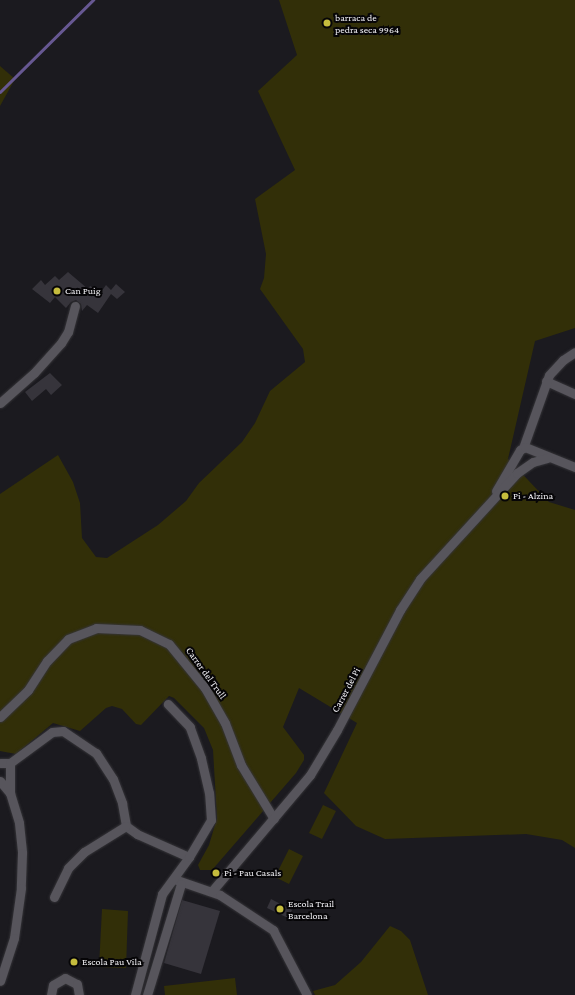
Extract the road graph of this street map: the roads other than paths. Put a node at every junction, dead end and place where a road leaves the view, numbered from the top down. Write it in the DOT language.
graph roads {
  1 [pos="75,306"];
  2 [pos="575,352"];
  3 [pos="546,382"];
  4 [pos="575,394"];
  5 [pos="0,403"];
  6 [pos="530,432"];
  7 [pos="521,450"];
  8 [pos="534,450"];
  9 [pos="547,458"];
  10 [pos="531,463"];
  11 [pos="575,468"];
  12 [pos="494,496"];
  13 [pos="168,704"];
  14 [pos="0,716"];
  15 [pos="0,763"];
  16 [pos="10,763"];
  17 [pos="0,780"];
  18 [pos="10,793"];
  19 [pos="274,819"];
  20 [pos="126,826"];
  21 [pos="189,857"];
  22 [pos="177,882"];
  23 [pos="212,891"];
  24 [pos="54,897"];
  25 [pos="0,981"];
  26 [pos="51,995"];
  27 [pos="79,995"];
  28 [pos="135,995"];
  29 [pos="147,995"];
  30 [pos="306,995"];
  1 -- 5 [label="street"];
  2 -- 3 [label="street, Carrer del Pi"];
  3 -- 4 [label="street"];
  3 -- 6 [label="street, Carrer del Pi"];
  6 -- 7 [label="street, Carrer del Pi"];
  6 -- 8 [label="street"];
  7 -- 8 [label="street"];
  7 -- 10 [label="street"];
  7 -- 12 [label="street, Carrer del Pi"];
  8 -- 9 [label="street"];
  8 -- 10 [label="street"];
  9 -- 10 [label="street, Carrer del Pi"];
  9 -- 11 [label="street"];
  10 -- 12 [label="street, Carrer del Pi"];
  12 -- 19 [label="street, Carrer del Pi"];
  13 -- 21 [label="street"];
  14 -- 19 [label="street, Carrer del Trull"];
  15 -- 16 [label="street"];
  16 -- 18 [label="street"];
  16 -- 20 [label="street"];
  17 -- 18 [label="street"];
  18 -- 25 [label="street"];
  19 -- 23 [label="street, Carrer del Pi"];
  20 -- 21 [label="street"];
  20 -- 24 [label="street"];
  21 -- 22 [label="street"];
  22 -- 23 [label="street"];
  22 -- 28 [label="street"];
  22 -- 29 [label="street"];
  23 -- 30 [label="street"];
  26 -- 27 [label="street"];
}
